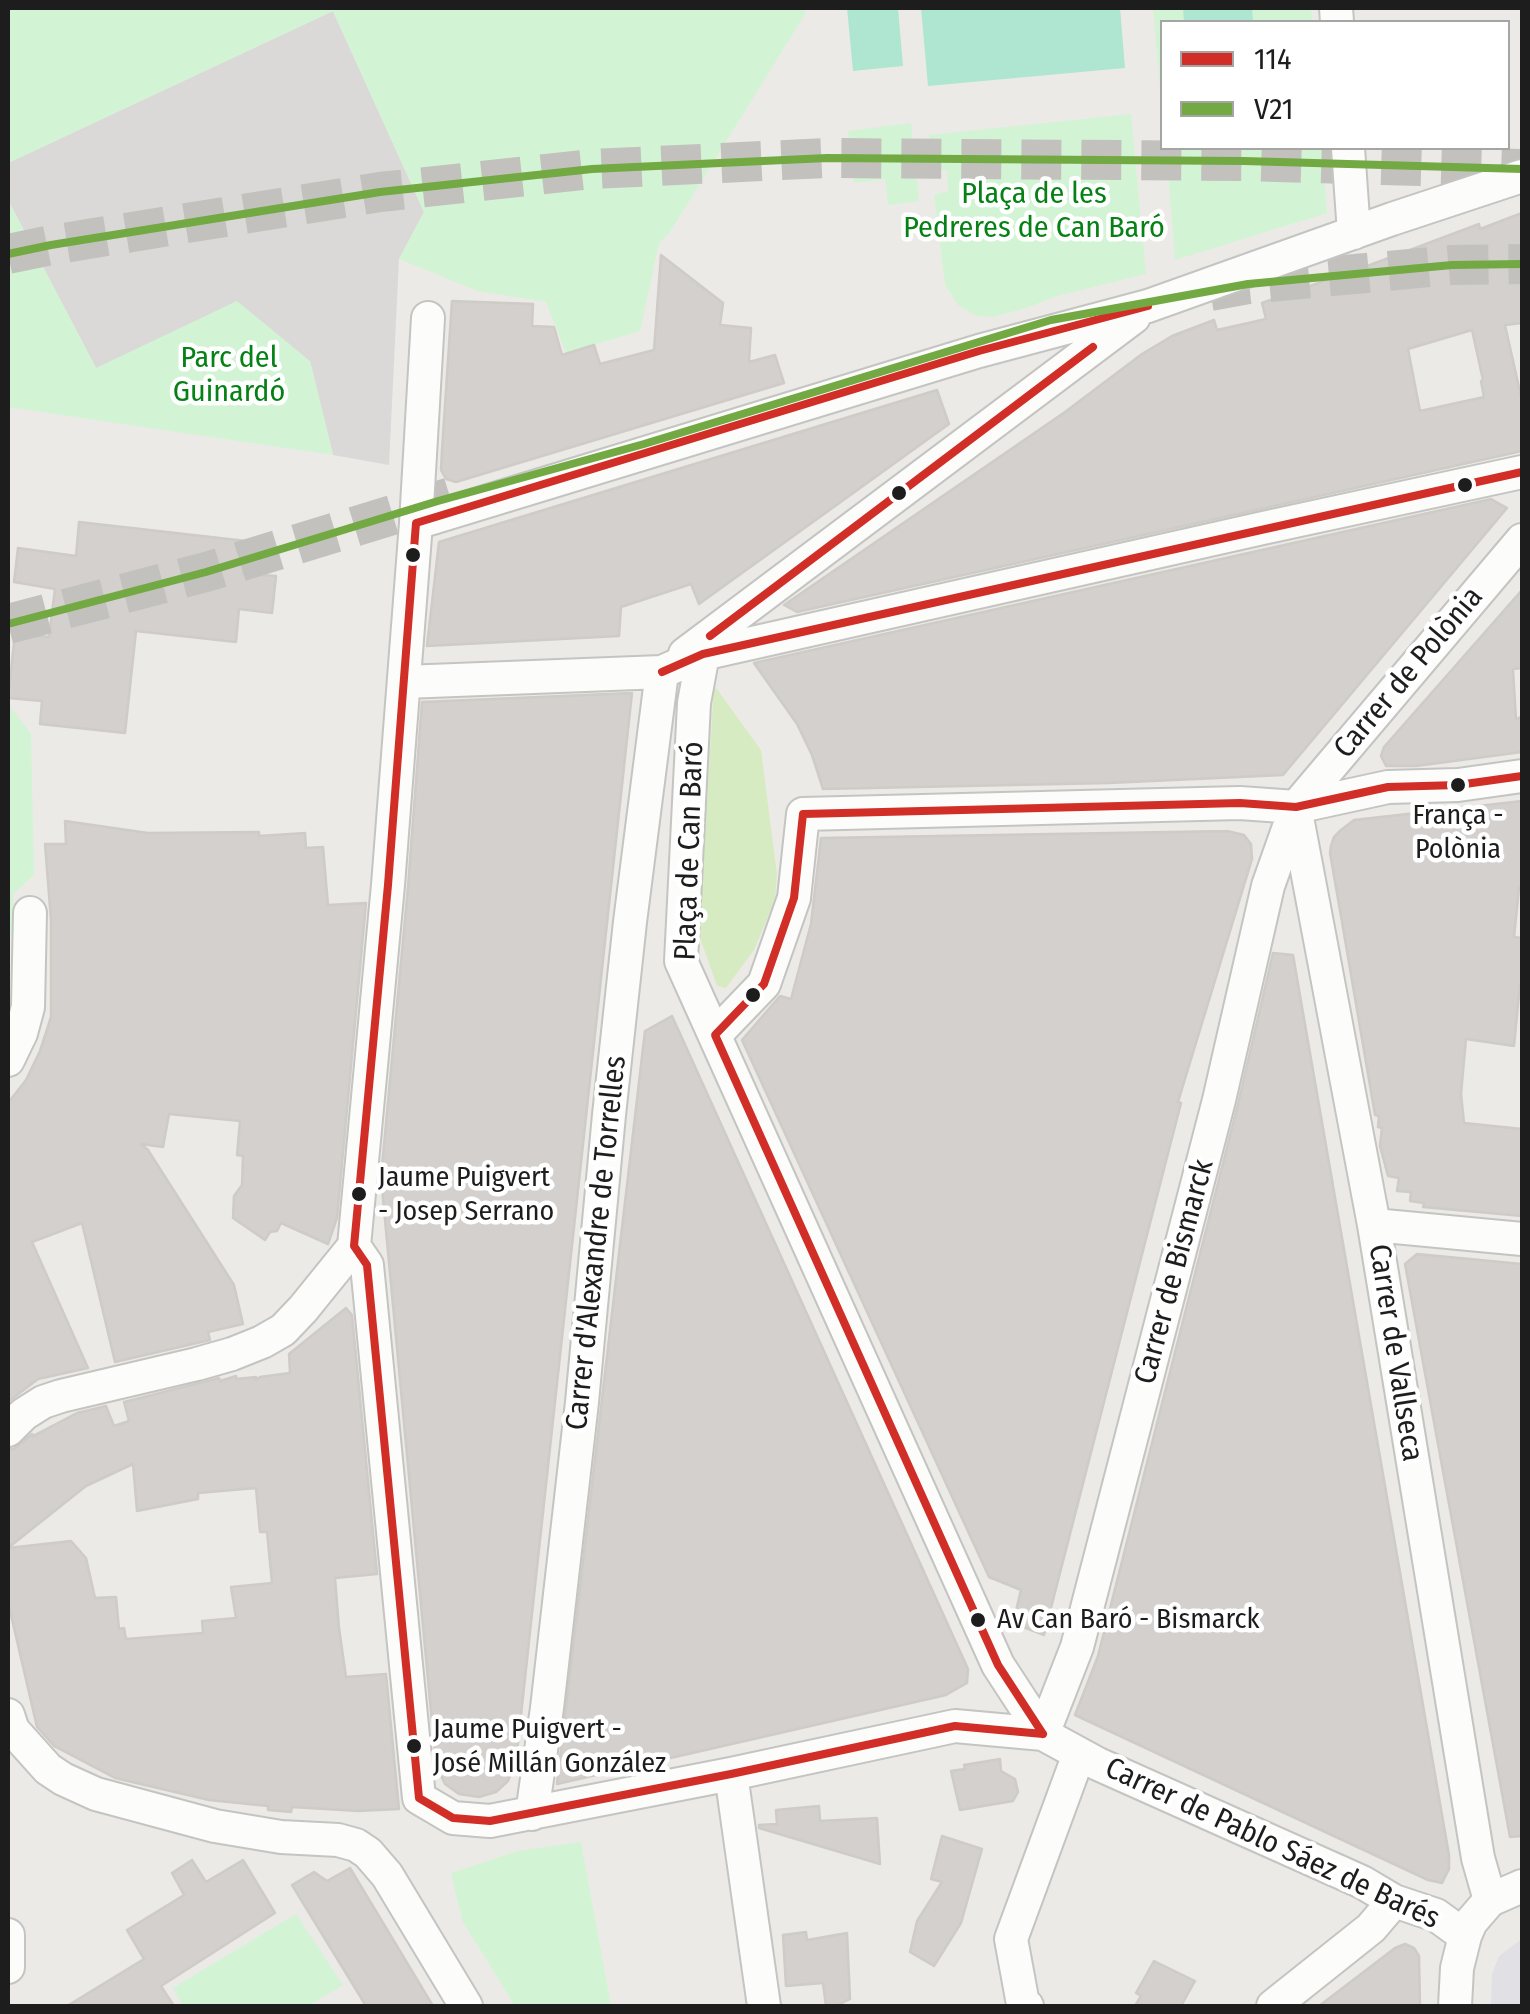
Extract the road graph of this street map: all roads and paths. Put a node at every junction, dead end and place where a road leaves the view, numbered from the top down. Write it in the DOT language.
graph roads {
  1 [pos="1348,150"];
  2 [pos="1522,176"];
  3 [pos="1354,233"];
  4 [pos="1148,306"];
  5 [pos="428,318"];
  6 [pos="1041,334"];
  7 [pos="1062,372"];
  8 [pos="1522,472"];
  9 [pos="416,523"];
  10 [pos="1522,540"];
  11 [pos="703,654"];
  12 [pos="662,672"];
  13 [pos="404,682"];
  14 [pos="1522,776"];
  15 [pos="1296,807"];
  16 [pos="30,913"];
  17 [pos="715,1035"];
  18 [pos="8,1060"];
  19 [pos="1374,1225"];
  20 [pos="1522,1240"];
  21 [pos="354,1246"];
  22 [pos="8,1430"];
  23 [pos="1009,1683"];
  24 [pos="10,1722"];
  25 [pos="971,1727"];
  26 [pos="1043,1734"];
  27 [pos="1079,1754"];
  28 [pos="731,1774"];
  29 [pos="532,1814"];
  30 [pos="1522,1886"];
  31 [pos="1490,1900"];
  32 [pos="1394,1901"];
  33 [pos="8,1934"];
  34 [pos="1465,1936"];
  35 [pos="8,1967"];
  36 [pos="466,2006"];
  37 [pos="764,2006"];
  38 [pos="1027,2006"];
  39 [pos="1273,2006"];
  40 [pos="1456,2006"];
  1 -- 3 [label="street"];
  2 -- 3 [label="street"];
  3 -- 4 [label="street"];
  4 -- 6 [label="street"];
  4 -- 7 [label="street"];
  5 -- 9 [label="street"];
  6 -- 7 [label="street"];
  6 -- 9 [label="street"];
  7 -- 12 [label="street"];
  8 -- 11 [label="street"];
  9 -- 13 [label="street"];
  10 -- 15 [label="street, Carrer de Polònia"];
  11 -- 12 [label="street"];
  11 -- 17 [label="street, Plaça de Can Baró"];
  12 -- 13 [label="street"];
  12 -- 29 [label="street, Carrer d'Alexandre de Torrelles"];
  13 -- 21 [label="street"];
  14 -- 15 [label="street"];
  15 -- 17 [label="street"];
  15 -- 19 [label="street, Carrer de Vallseca"];
  15 -- 26 [label="street, Carrer de Bismarck"];
  16 -- 18 [label="street"];
  17 -- 23 [label="street, Plaça de Can Baró"];
  19 -- 20 [label="street"];
  19 -- 31 [label="street, Carrer de Vallseca"];
  21 -- 22 [label="street"];
  21 -- 29 [label="street"];
  23 -- 25 [label="street"];
  23 -- 26 [label="street, Plaça de Can Baró"];
  24 -- 36 [label="street"];
  25 -- 26 [label="street"];
  25 -- 28 [label="street"];
  26 -- 27 [label="street, Carrer de Pablo Sáez de Barés"];
  27 -- 32 [label="street, Carrer de Pablo Sáez de Barés"];
  27 -- 38 [label="street"];
  28 -- 29 [label="street"];
  28 -- 37 [label="street"];
  30 -- 31 [label="street"];
  31 -- 34 [label="street"];
  32 -- 34 [label="street, Carrer de Pablo Sáez de Barés"];
  32 -- 39 [label="street"];
  33 -- 35 [label="street"];
  34 -- 40 [label="street"];
}
